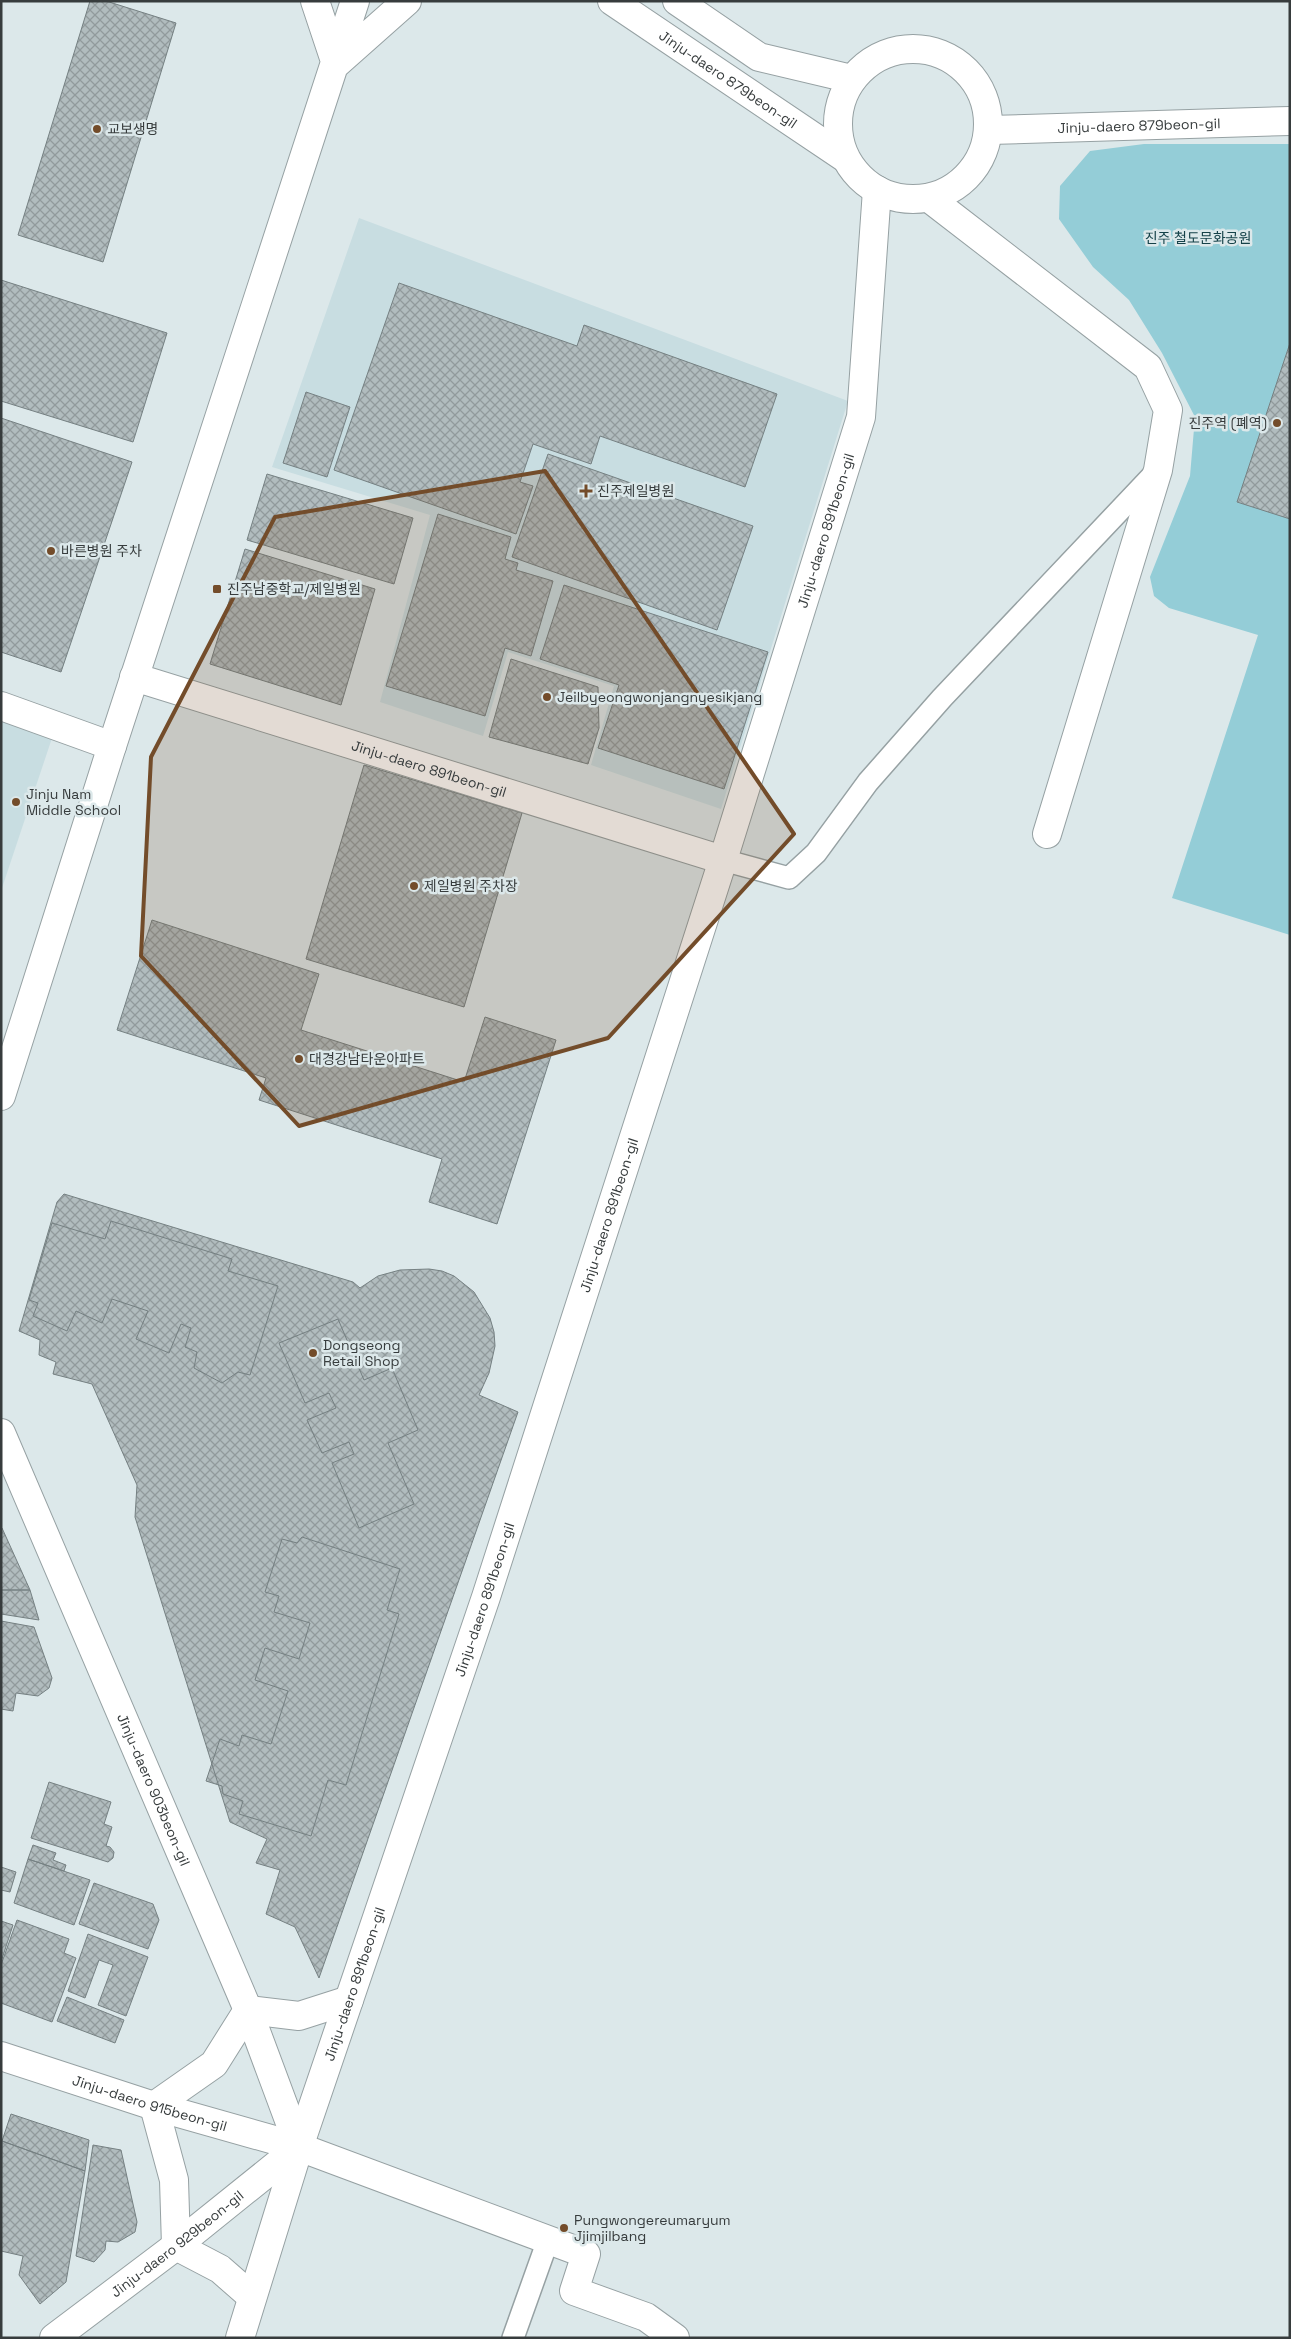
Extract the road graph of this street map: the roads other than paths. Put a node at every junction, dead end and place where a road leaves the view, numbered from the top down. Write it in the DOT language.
graph roads {
  1 [pos="316,1"];
  2 [pos="354,1"];
  3 [pos="407,1"];
  4 [pos="612,1"];
  5 [pos="677,1"];
  6 [pos="336,64"];
  7 [pos="852,79"];
  8 [pos="1290,121"];
  9 [pos="989,130"];
  10 [pos="845,158"];
  11 [pos="877,190"];
  12 [pos="929,198"];
  13 [pos="1158,470"];
  14 [pos="134,677"];
  15 [pos="1,706"];
  16 [pos="112,746"];
  17 [pos="1047,834"];
  18 [pos="723,860"];
  19 [pos="1,1096"];
  20 [pos="1,1433"];
  21 [pos="349,2000"];
  22 [pos="248,2010"];
  23 [pos="1,2056"];
  24 [pos="154,2106"];
  25 [pos="299,2147"];
  26 [pos="548,2240"];
  27 [pos="176,2246"];
  28 [pos="252,2297"];
  29 [pos="54,2338"];
  30 [pos="240,2338"];
  31 [pos="513,2338"];
  32 [pos="675,2338"];
  1 -- 6 [label="street"];
  2 -- 6 [label="street"];
  3 -- 6 [label="street"];
  4 -- 10 [label="street, Jinju-daero 879beon-gil"];
  5 -- 7 [label="street"];
  6 -- 14 [label="street"];
  7 -- 9 [label="street"];
  7 -- 10 [label="street"];
  8 -- 9 [label="street, Jinju-daero 879beon-gil"];
  9 -- 12 [label="street"];
  10 -- 11 [label="street"];
  11 -- 12 [label="street"];
  11 -- 18 [label="street, Jinju-daero 891beon-gil"];
  12 -- 13 [label="street"];
  13 -- 17 [label="street"];
  13 -- 18 [label="lane"];
  14 -- 16 [label="street"];
  14 -- 18 [label="street, Jinju-daero 891beon-gil"];
  15 -- 16 [label="street"];
  16 -- 19 [label="street"];
  18 -- 21 [label="street, Jinju-daero 891beon-gil"];
  20 -- 22 [label="street, Jinju-daero 903beon-gil"];
  21 -- 22 [label="street"];
  21 -- 25 [label="street, Jinju-daero 891beon-gil"];
  22 -- 24 [label="street"];
  22 -- 25 [label="street, Jinju-daero 903beon-gil"];
  23 -- 24 [label="street, Jinju-daero 915beon-gil"];
  24 -- 25 [label="street, Jinju-daero 915beon-gil"];
  24 -- 27 [label="street"];
  25 -- 26 [label="street, Jinju-daero 915beon-gil"];
  25 -- 27 [label="street, Jinju-daero 929beon-gil"];
  25 -- 28 [label="street, Jinju-daero 891beon-gil"];
  26 -- 31 [label="lane"];
  26 -- 32 [label="street, Jinju-daero 915beon-gil"];
  27 -- 28 [label="street"];
  27 -- 29 [label="street, Jinju-daero 929beon-gil"];
  28 -- 30 [label="street, Jinju-daero 891beon-gil"];
}
